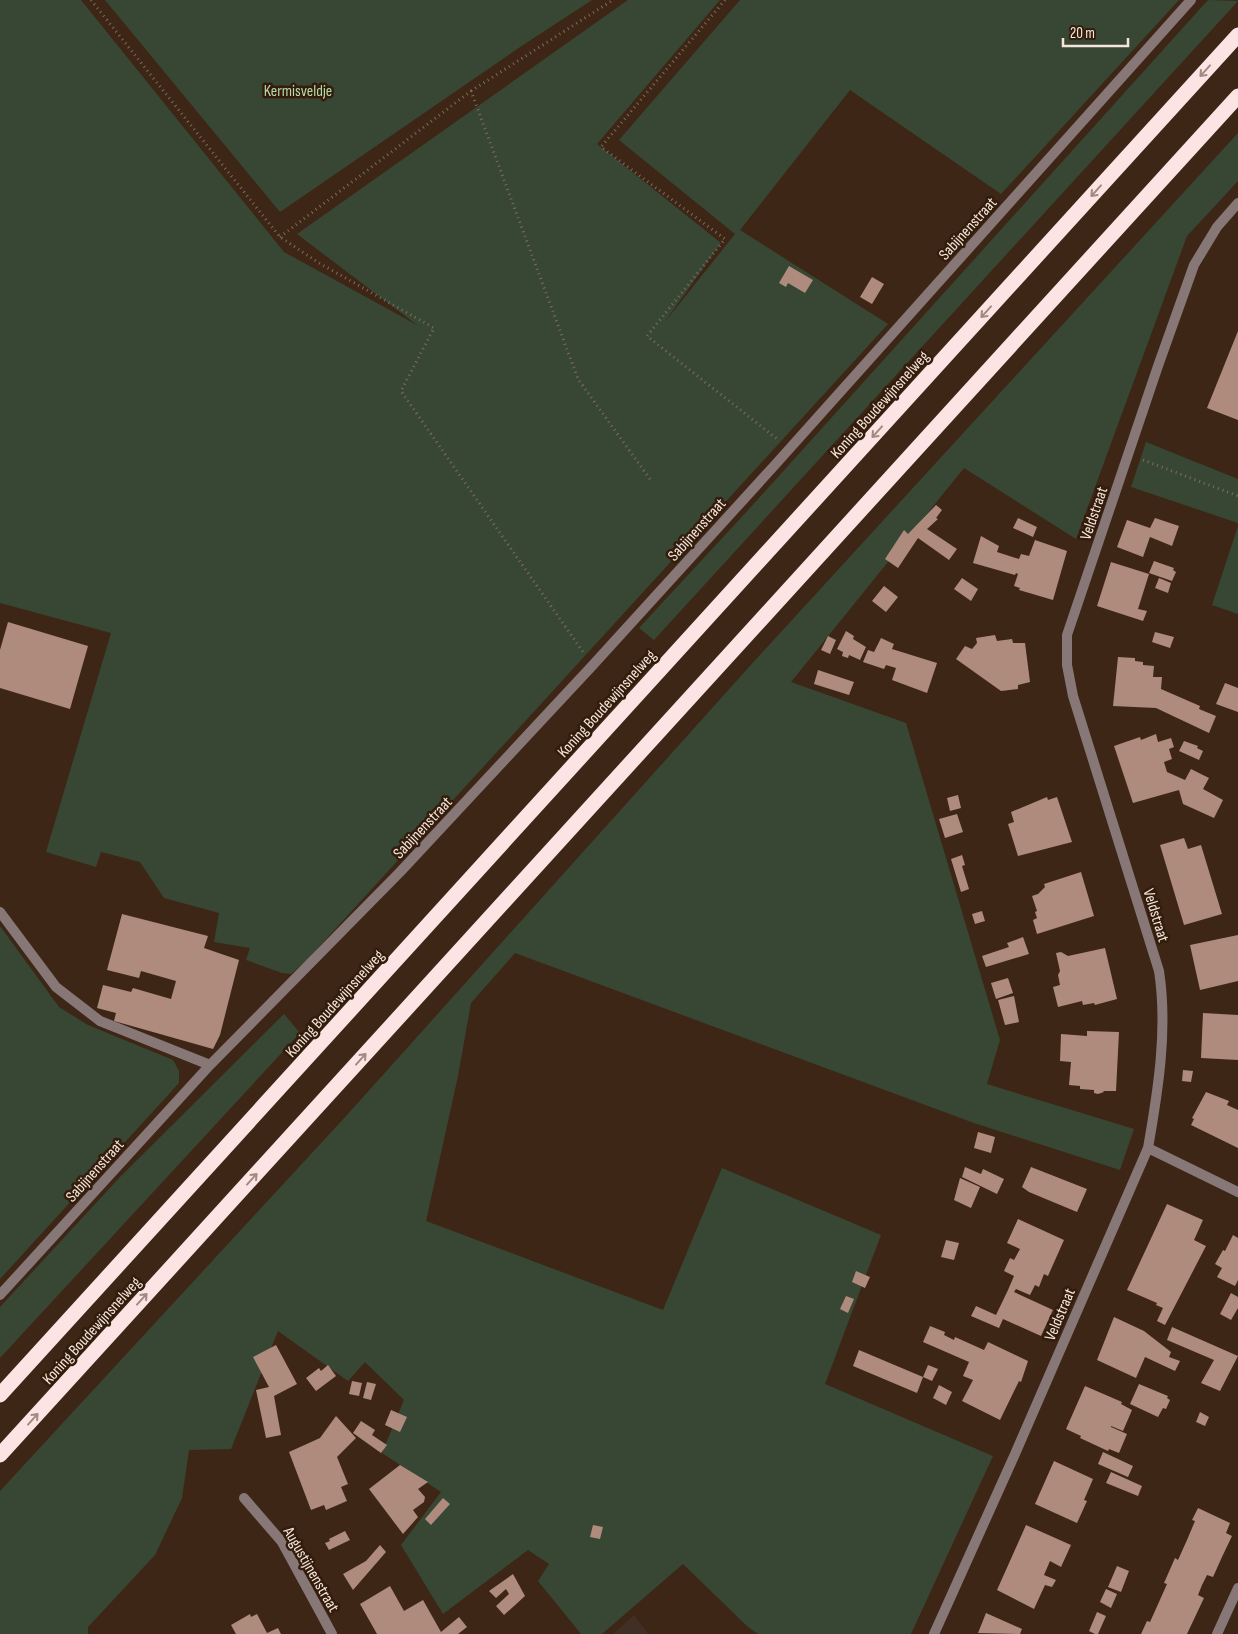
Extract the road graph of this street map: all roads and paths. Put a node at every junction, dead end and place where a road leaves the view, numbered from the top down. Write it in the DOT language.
graph roads {
  1 [pos="91,0"];
  2 [pos="613,0"];
  3 [pos="725,0"];
  4 [pos="1191,0"];
  5 [pos="1238,35"];
  6 [pos="471,91"];
  7 [pos="1238,96"];
  8 [pos="1238,203"];
  9 [pos="280,237"];
  10 [pos="779,441"];
  11 [pos="1129,454"];
  12 [pos="652,482"];
  13 [pos="1238,496"];
  14 [pos="592,666"];
  15 [pos="0,912"];
  16 [pos="210,1065"];
  17 [pos="1148,1148"];
  18 [pos="1238,1192"];
  19 [pos="0,1295"];
  20 [pos="0,1395"];
  21 [pos="0,1456"];
  22 [pos="244,1498"];
  23 [pos="1238,1588"];
  24 [pos="332,1634"];
  25 [pos="934,1634"];
  26 [pos="1217,1634"];
  1 -- 9 [label="path"];
  2 -- 6 [label="path"];
  3 -- 10 [label="path"];
  4 -- 14 [label="street, Sabijnenstraat"];
  5 -- 20 [label="highway, Koning Boudewijnsnelweg, one-way"];
  6 -- 9 [label="path"];
  6 -- 12 [label="path"];
  21 -- 7 [label="highway, Koning Boudewijnsnelweg, one-way"];
  8 -- 11 [label="street, Veldstraat"];
  9 -- 14 [label="path"];
  11 -- 13 [label="path"];
  11 -- 17 [label="street, Veldstraat"];
  14 -- 16 [label="street, Sabijnenstraat"];
  15 -- 16 [label="street"];
  16 -- 19 [label="street, Sabijnenstraat"];
  17 -- 18 [label="street"];
  17 -- 25 [label="street, Veldstraat"];
  22 -- 24 [label="street, Augustijnenstraat"];
  23 -- 26 [label="street"];
}
